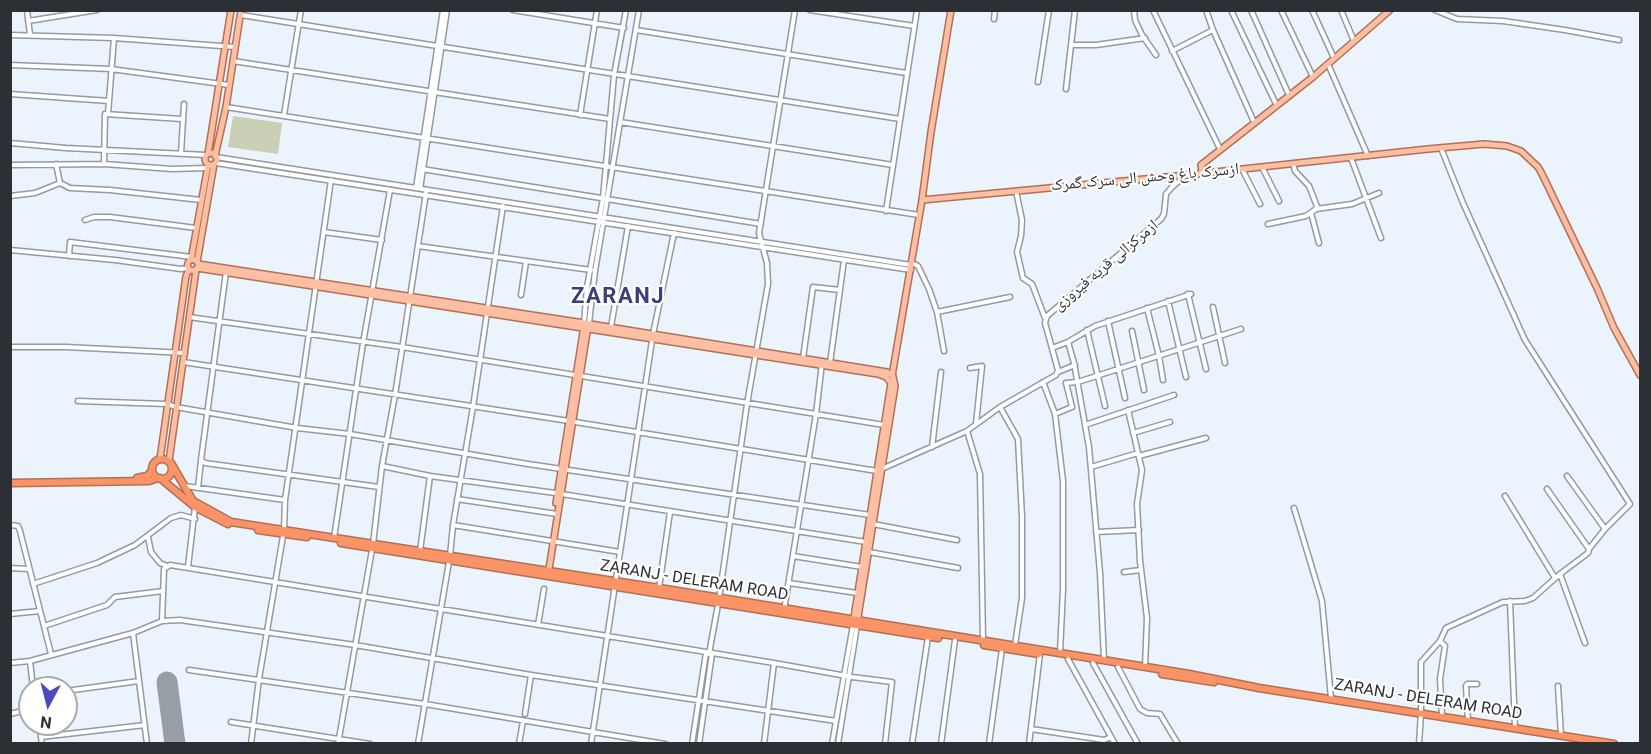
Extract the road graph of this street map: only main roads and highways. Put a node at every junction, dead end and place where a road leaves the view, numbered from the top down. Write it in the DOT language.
graph roads {
  1 [pos="231,10"];
  2 [pos="951,10"];
  3 [pos="1390,10"];
  4 [pos="241,13"];
  5 [pos="207,155"];
  6 [pos="213,162"];
  7 [pos="1202,173"];
  8 [pos="922,200"];
  9 [pos="195,263"];
  10 [pos="189,269"];
  11 [pos="244,273"];
  12 [pos="586,326"];
  13 [pos="653,337"];
  14 [pos="757,353"];
  15 [pos="822,363"];
  16 [pos="1641,375"];
  17 [pos="891,378"];
  18 [pos="160,459"];
  19 [pos="170,462"];
  20 [pos="879,469"];
  21 [pos="152,471"];
  22 [pos="159,478"];
  23 [pos="10,481"];
  24 [pos="284,532"];
  25 [pos="372,546"];
  26 [pos="450,558"];
  27 [pos="546,573"];
  28 [pos="616,584"];
  29 [pos="718,601"];
  30 [pos="855,622"];
  31 [pos="1238,684"];
  32 [pos="1614,744"];
  1 -- 5 [label="main road"];
  2 -- 8 [label="main road"];
  3 -- 7 [label="main road"];
  4 -- 6 [label="main road"];
  5 -- 6 [label="main road"];
  5 -- 6 [label="main road"];
  6 -- 9 [label="main road"];
  6 -- 9 [label="main road"];
  7 -- 8 [label="main road, ازسرک باغ وحش الی سرک گمرک"];
  7 -- 16 [label="main road, ازسرک باغ وحش الی سرک گمرک"];
  8 -- 17 [label="main road"];
  9 -- 10 [label="main road"];
  9 -- 10 [label="main road"];
  9 -- 11 [label="main road"];
  9 -- 11 [label="main road"];
  9 -- 19 [label="main road"];
  10 -- 18 [label="main road"];
  11 -- 12 [label="main road"];
  12 -- 13 [label="main road"];
  12 -- 13 [label="main road"];
  12 -- 27 [label="main road"];
  13 -- 14 [label="main road"];
  14 -- 15 [label="main road"];
  14 -- 15 [label="main road"];
  15 -- 17 [label="main road"];
  15 -- 17 [label="main road"];
  17 -- 20 [label="main road"];
  17 -- 20 [label="main road"];
  18 -- 19 [label="highway"];
  18 -- 21 [label="highway"];
  19 -- 22 [label="highway"];
  19 -- 24 [label="highway, ZARANJ - DELERAM ROAD"];
  20 -- 30 [label="main road"];
  20 -- 30 [label="main road"];
  21 -- 22 [label="highway"];
  21 -- 23 [label="highway"];
  22 -- 23 [label="highway"];
  22 -- 24 [label="highway, ZARANJ - DELERAM ROAD"];
  24 -- 25 [label="highway, ZARANJ - DELERAM ROAD"];
  24 -- 25 [label="highway, ZARANJ - DELERAM ROAD"];
  25 -- 26 [label="highway, ZARANJ - DELERAM ROAD"];
  25 -- 26 [label="highway, ZARANJ - DELERAM ROAD"];
  26 -- 27 [label="highway, ZARANJ - DELERAM ROAD"];
  27 -- 28 [label="highway, ZARANJ - DELERAM ROAD"];
  28 -- 29 [label="highway, ZARANJ - DELERAM ROAD"];
  28 -- 29 [label="highway, ZARANJ - DELERAM ROAD"];
  29 -- 30 [label="highway, ZARANJ - DELERAM ROAD"];
  30 -- 31 [label="highway, ZARANJ - DELERAM ROAD"];
  30 -- 31 [label="highway, ZARANJ - DELERAM ROAD"];
  31 -- 32 [label="highway, ZARANJ - DELERAM ROAD"];
}
